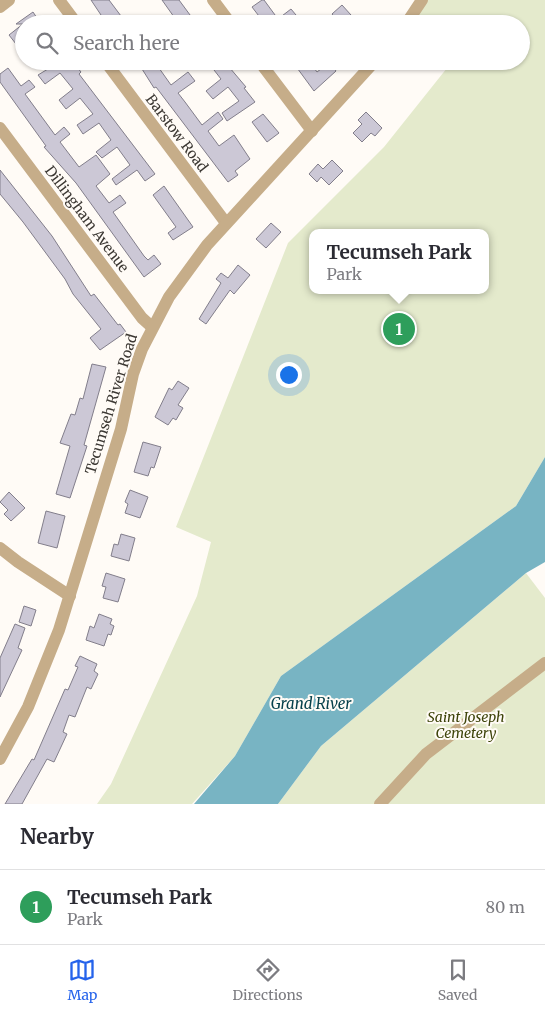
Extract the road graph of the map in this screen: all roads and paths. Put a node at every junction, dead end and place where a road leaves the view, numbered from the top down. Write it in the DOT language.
graph roads {
  1 [pos="9,0"];
  2 [pos="59,0"];
  3 [pos="213,0"];
  4 [pos="422,0"];
  5 [pos="0,7"];
  6 [pos="70,15"];
  7 [pos="224,15"];
  8 [pos="412,15"];
  9 [pos="112,70"];
  10 [pos="266,70"];
  11 [pos="367,70"];
  12 [pos="0,128"];
  13 [pos="312,131"];
  14 [pos="226,223"];
  15 [pos="152,327"];
  16 [pos="0,548"];
  17 [pos="70,596"];
  18 [pos="545,663"];
  19 [pos="4,741"];
  20 [pos="0,760"];
  21 [pos="380,804"];
  1 -- 5 [label="street"];
  2 -- 6 [label="street"];
  3 -- 7 [label="street"];
  4 -- 8 [label="street"];
  9 -- 14 [label="street, Barstow Road"];
  10 -- 13 [label="street"];
  11 -- 13 [label="street, Tecumseh River Road"];
  12 -- 15 [label="street, Dillingham Avenue"];
  13 -- 14 [label="street, Tecumseh River Road"];
  14 -- 15 [label="street, Tecumseh River Road"];
  15 -- 17 [label="street, Tecumseh River Road"];
  16 -- 17 [label="street"];
  17 -- 19 [label="street, Tecumseh River Road"];
  18 -- 21 [label="street"];
  19 -- 20 [label="street, Tecumseh River Road"];
}
